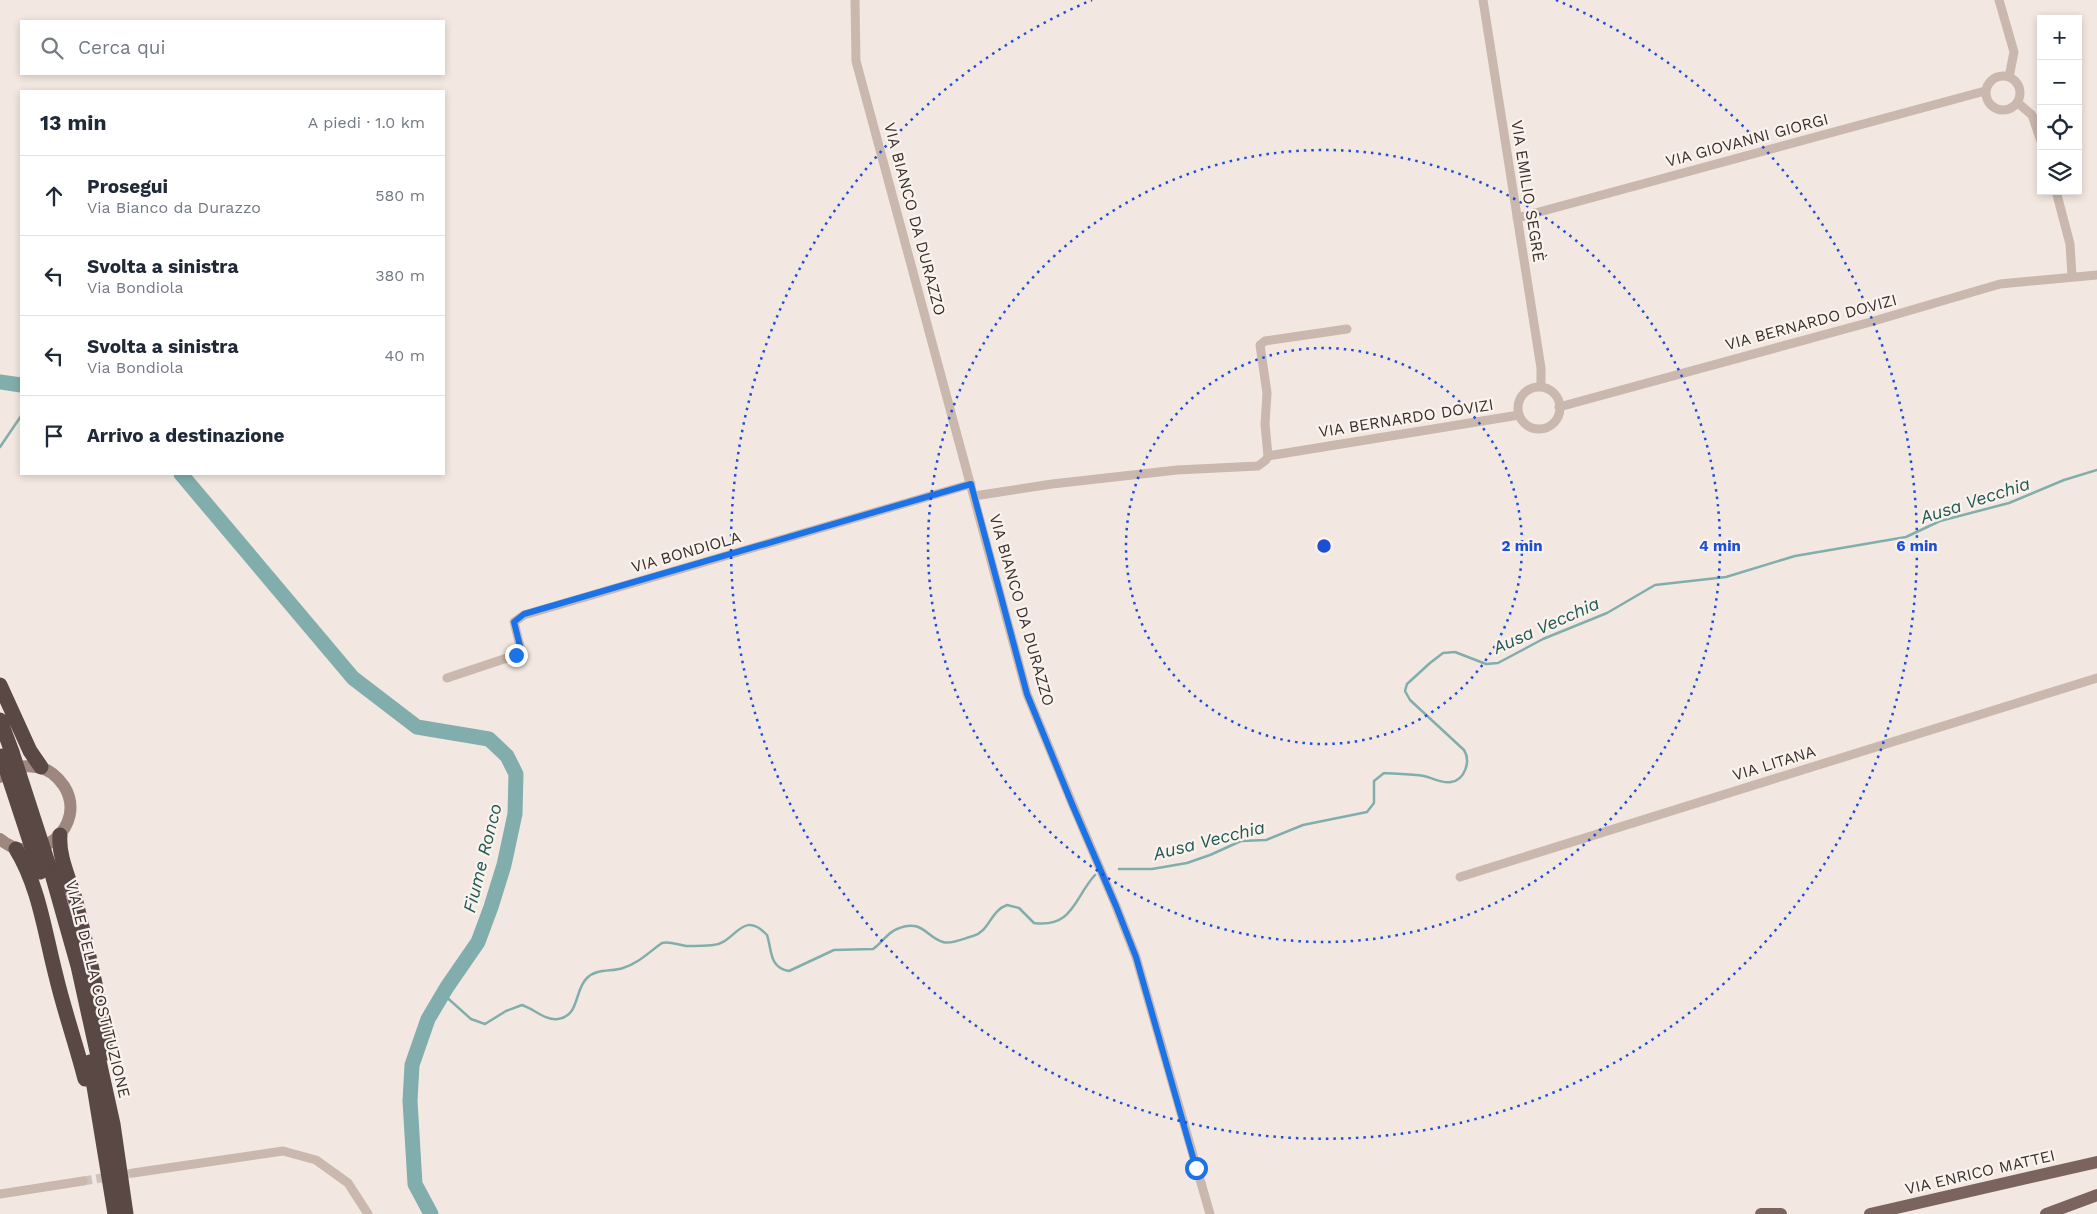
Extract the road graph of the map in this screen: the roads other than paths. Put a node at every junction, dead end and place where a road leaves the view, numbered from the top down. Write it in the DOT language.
graph roads {
  1 [pos="855,0"];
  2 [pos="1483,0"];
  3 [pos="1999,0"];
  4 [pos="2009,77"];
  5 [pos="1985,91"];
  6 [pos="2018,103"];
  7 [pos="2037,130"];
  8 [pos="2057,195"];
  9 [pos="1517,218"];
  10 [pos="2097,275"];
  11 [pos="2072,277"];
  12 [pos="1347,329"];
  13 [pos="1541,387"];
  14 [pos="1560,407"];
  15 [pos="1519,415"];
  16 [pos="1268,456"];
  17 [pos="971,484"];
  18 [pos="974,496"];
  19 [pos="447,678"];
  20 [pos="2097,678"];
  21 [pos="0,686"];
  22 [pos="0,720"];
  23 [pos="5,753"];
  24 [pos="41,767"];
  25 [pos="0,777"];
  26 [pos="60,835"];
  27 [pos="0,839"];
  28 [pos="16,848"];
  29 [pos="45,869"];
  30 [pos="1460,877"];
  31 [pos="114,1124"];
  32 [pos="106,1162"];
  33 [pos="2097,1162"];
  34 [pos="133,1173"];
  35 [pos="83,1181"];
  36 [pos="0,1194"];
  37 [pos="2097,1195"];
  38 [pos="115,1214"];
  39 [pos="126,1214"];
  40 [pos="368,1214"];
  41 [pos="1210,1214"];
  42 [pos="1761,1214"];
  43 [pos="1781,1214"];
  44 [pos="1870,1214"];
  45 [pos="2046,1214"];
  1 -- 17 [label="street, VIA BIANCO DA DURAZZO"];
  2 -- 9 [label="street, VIA EMILIO SEGRÈ"];
  3 -- 4 [label="street"];
  4 -- 5 [label="street"];
  4 -- 6 [label="street"];
  5 -- 6 [label="street"];
  5 -- 9 [label="street, VIA GIOVANNI GIORGI"];
  6 -- 7 [label="street"];
  8 -- 11 [label="street"];
  9 -- 13 [label="street, VIA EMILIO SEGRÈ"];
  10 -- 11 [label="street, VIA BERNARDO DOVIZI"];
  11 -- 14 [label="street, VIA BERNARDO DOVIZI"];
  12 -- 16 [label="street"];
  13 -- 14 [label="street"];
  13 -- 15 [label="street"];
  14 -- 15 [label="street"];
  15 -- 16 [label="street, VIA BERNARDO DOVIZI"];
  16 -- 18 [label="street, VIA BERNARDO DOVIZI"];
  17 -- 18 [label="street, VIA BIANCO DA DURAZZO"];
  17 -- 19 [label="street, VIA BONDIOLA"];
  18 -- 41 [label="street, VIA BIANCO DA DURAZZO"];
  20 -- 30 [label="street, VIA LITANA"];
  21 -- 24 [label="highway"];
  22 -- 23 [label="highway, VIALE DELLA COSTITUZIONE"];
  23 -- 29 [label="highway, VIALE DELLA COSTITUZIONE, bridge"];
  24 -- 25 [label="street"];
  24 -- 26 [label="street"];
  26 -- 28 [label="street"];
  26 -- 31 [label="highway"];
  27 -- 28 [label="street"];
  28 -- 32 [label="highway"];
  29 -- 31 [label="highway, VIALE DELLA COSTITUZIONE"];
  29 -- 32 [label="highway, VIALE DELLA COSTITUZIONE"];
  31 -- 39 [label="highway, VIALE DELLA COSTITUZIONE"];
  32 -- 38 [label="highway, VIALE DELLA COSTITUZIONE"];
  33 -- 44 [label="main road, VIA ENRICO MATTEI"];
  34 -- 40 [label="street"];
  35 -- 36 [label="street"];
  37 -- 45 [label="main road"];
  42 -- 43 [label="main road"];
}
